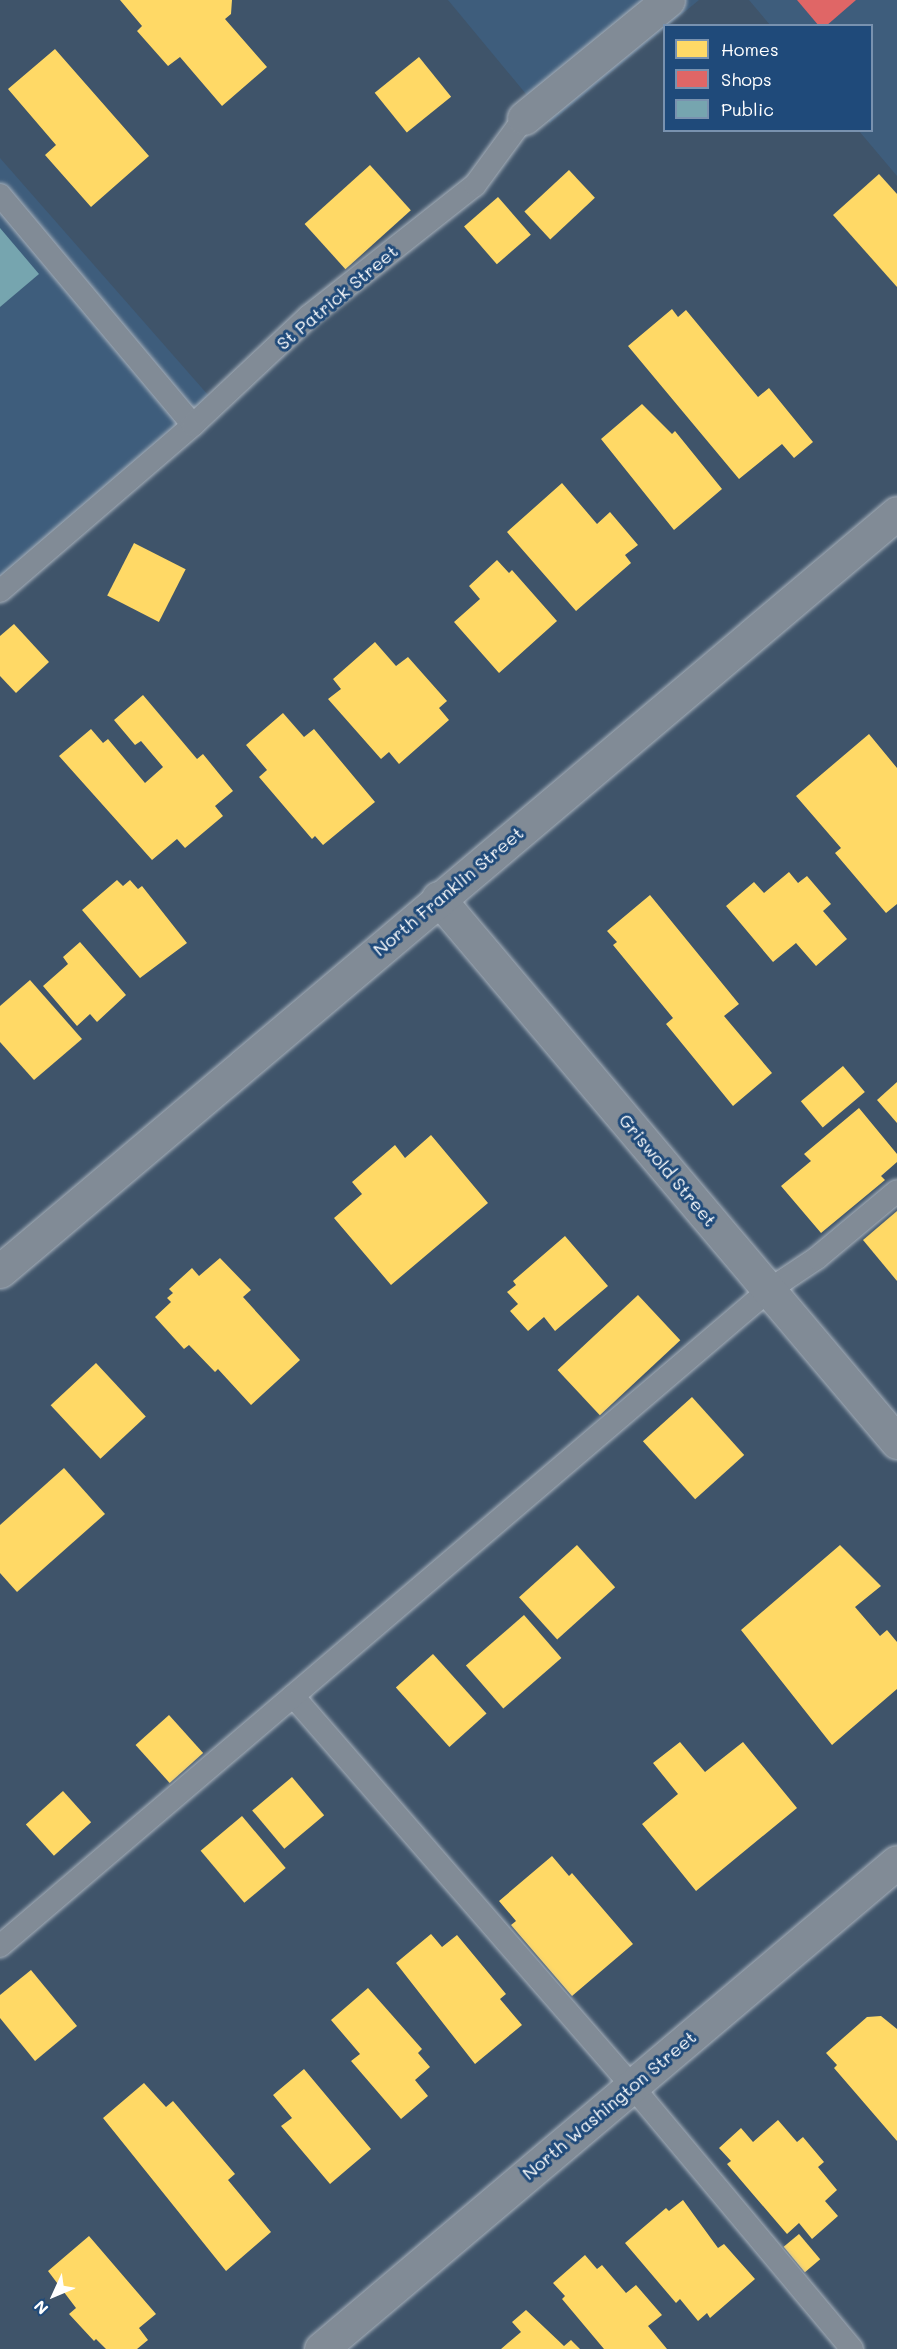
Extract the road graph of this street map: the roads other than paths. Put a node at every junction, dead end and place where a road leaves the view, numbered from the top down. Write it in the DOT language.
graph roads {
  1 [pos="668,0"];
  2 [pos="524,118"];
  3 [pos="0,195"];
  4 [pos="193,425"];
  5 [pos="897,513"];
  6 [pos="0,591"];
  7 [pos="438,898"];
  8 [pos="897,1191"];
  9 [pos="0,1271"];
  10 [pos="769,1290"];
  11 [pos="897,1442"];
  12 [pos="293,1696"];
  13 [pos="897,1862"];
  14 [pos="0,1946"];
  15 [pos="632,2086"];
  16 [pos="321,2349"];
  17 [pos="852,2349"];
  1 -- 2 [label="street, St Patrick Street"];
  2 -- 4 [label="lane, St Patrick Street"];
  3 -- 4 [label="lane"];
  4 -- 6 [label="lane, St Patrick Street"];
  5 -- 7 [label="street, North Franklin Street"];
  7 -- 9 [label="street, North Franklin Street"];
  7 -- 10 [label="street, Griswold Street"];
  8 -- 10 [label="lane"];
  10 -- 11 [label="street, Griswold Street"];
  10 -- 12 [label="lane"];
  12 -- 14 [label="lane"];
  12 -- 15 [label="lane"];
  13 -- 15 [label="street, North Washington Street"];
  15 -- 16 [label="street, North Washington Street"];
  15 -- 17 [label="lane"];
}
